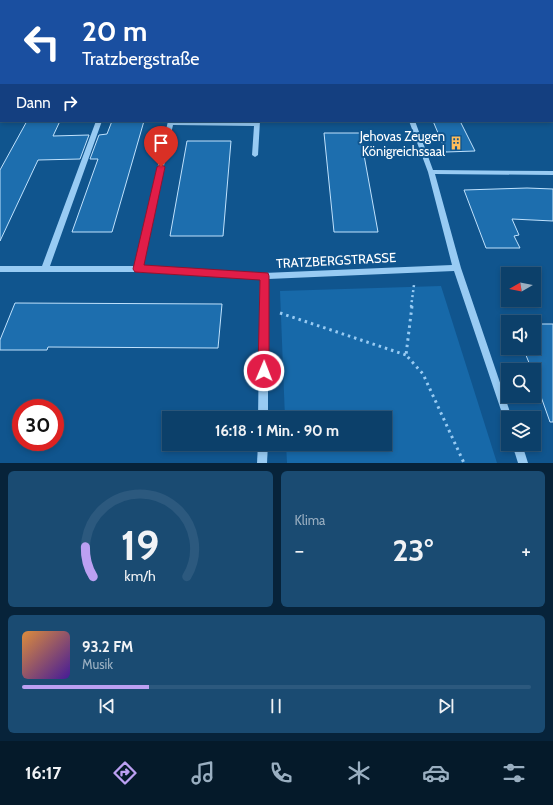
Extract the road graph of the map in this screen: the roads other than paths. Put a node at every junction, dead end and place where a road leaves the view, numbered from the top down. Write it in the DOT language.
graph roads {
  1 [pos="99,122"];
  2 [pos="171,122"];
  3 [pos="257,122"];
  4 [pos="412,122"];
  5 [pos="255,155"];
  6 [pos="431,172"];
  7 [pos="553,173"];
  8 [pos="457,268"];
  9 [pos="0,269"];
  10 [pos="45,269"];
  11 [pos="138,269"];
  12 [pos="264,276"];
  13 [pos="263,411"];
  14 [pos="505,411"];
  15 [pos="262,451"];
  16 [pos="519,451"];
  17 [pos="262,463"];
  18 [pos="523,463"];
  1 -- 10 [label="street"];
  2 -- 3 [label="street"];
  2 -- 11 [label="street"];
  3 -- 5 [label="street"];
  4 -- 6 [label="street"];
  6 -- 7 [label="street"];
  6 -- 8 [label="street"];
  8 -- 12 [label="street, TRATZBERGSTRASSE"];
  8 -- 14 [label="street"];
  9 -- 10 [label="street, TRATZBERGSTRASSE"];
  10 -- 11 [label="street, TRATZBERGSTRASSE"];
  11 -- 12 [label="street, TRATZBERGSTRASSE"];
  12 -- 13 [label="street"];
  15 -- 17 [label="street"];
  16 -- 18 [label="street"];
}
